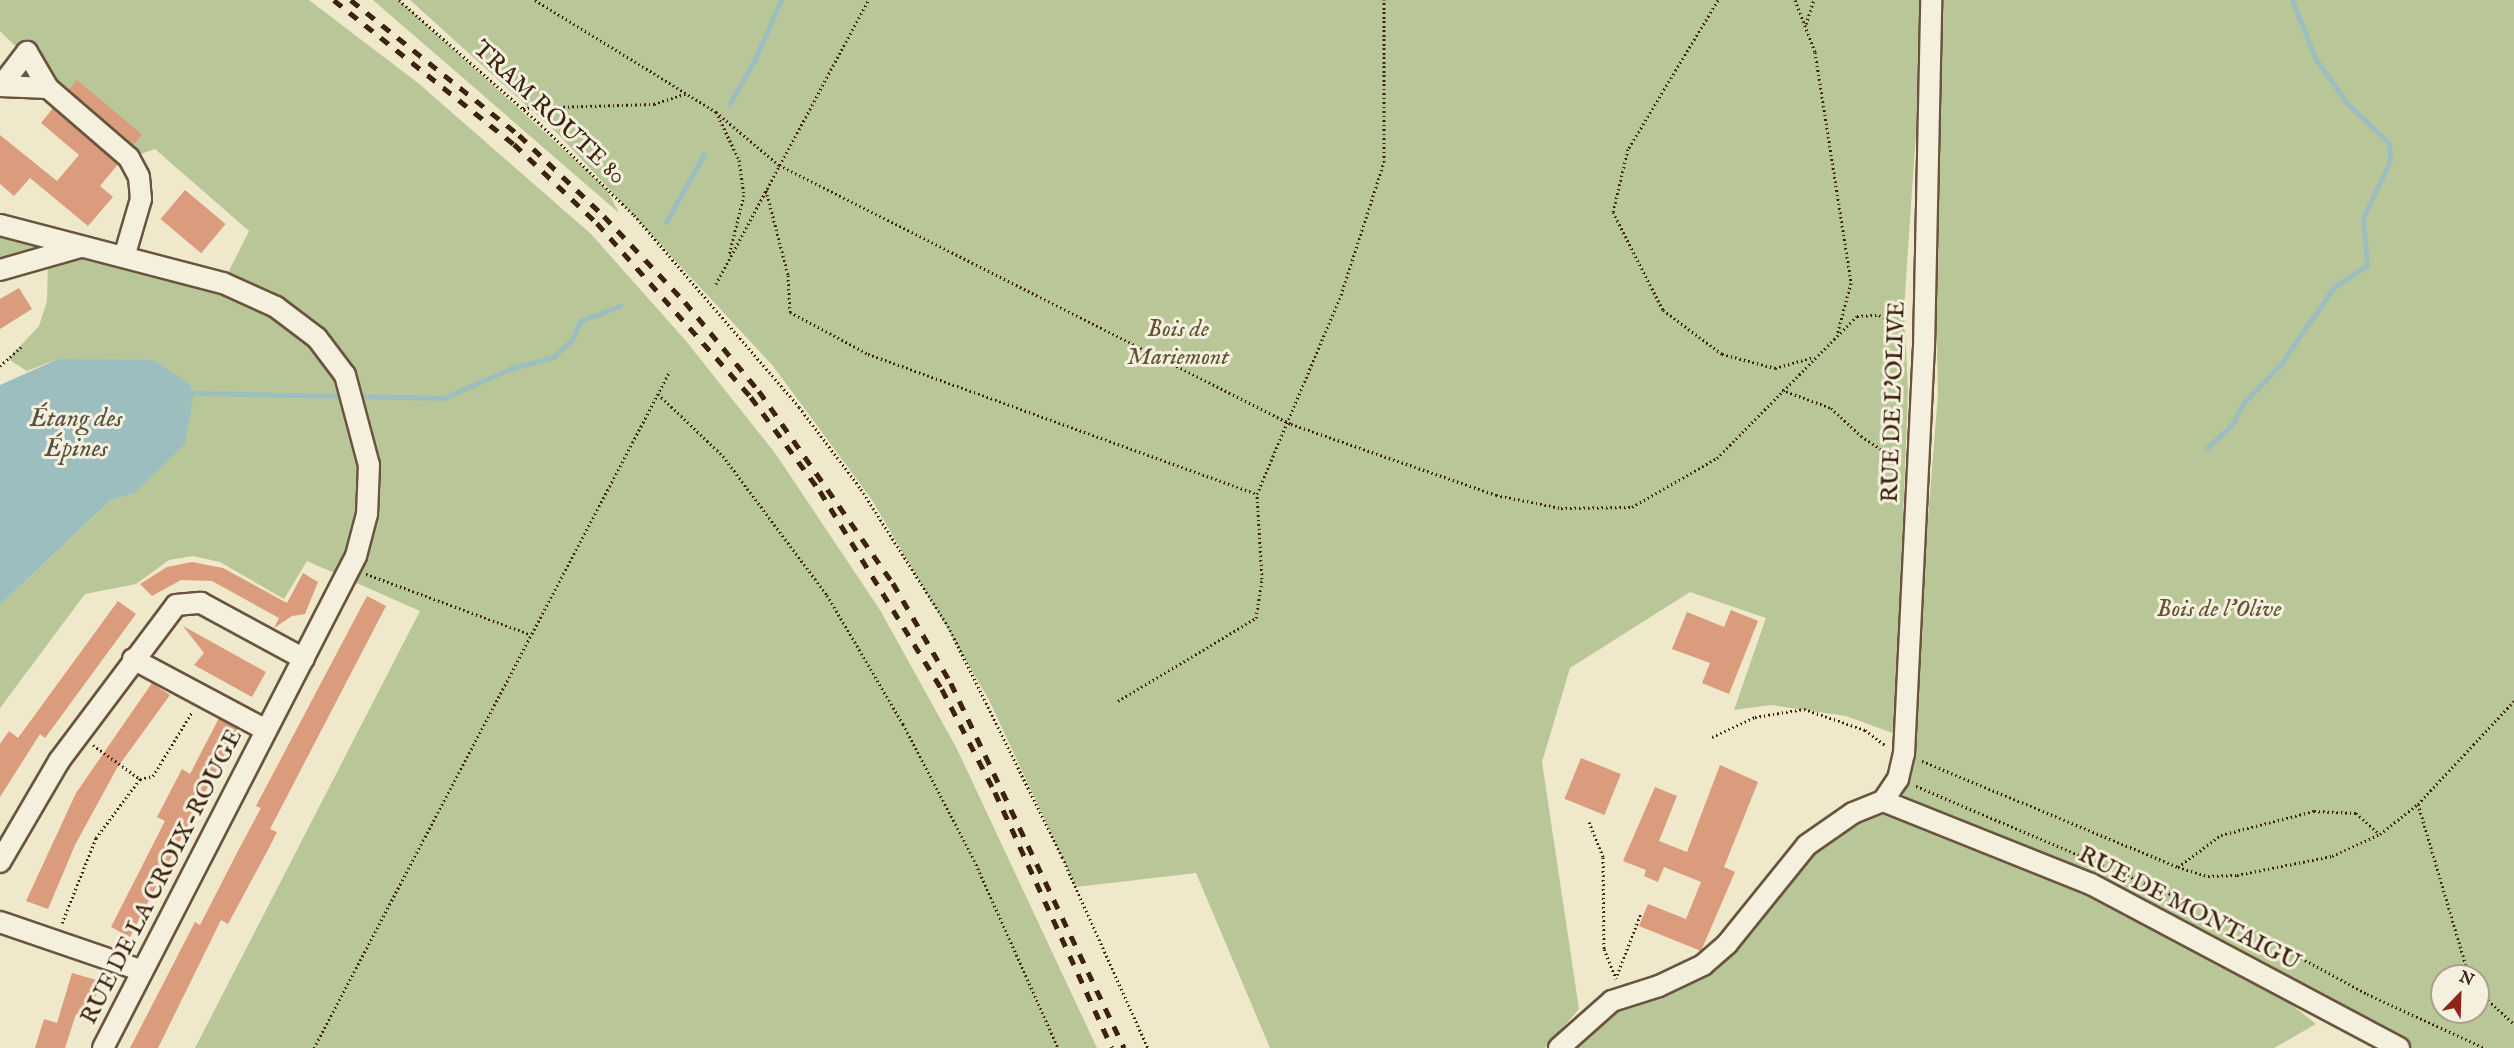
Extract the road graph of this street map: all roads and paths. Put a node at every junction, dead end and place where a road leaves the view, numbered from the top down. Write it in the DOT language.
graph roads {
  1 [pos="399,0"];
  2 [pos="535,0"];
  3 [pos="868,0"];
  4 [pos="1384,0"];
  5 [pos="1718,0"];
  6 [pos="1795,0"];
  7 [pos="1814,0"];
  8 [pos="1931,0"];
  9 [pos="1806,26"];
  10 [pos="0,86"];
  11 [pos="48,88"];
  12 [pos="687,93"];
  13 [pos="522,108"];
  14 [pos="716,112"];
  15 [pos="779,165"];
  16 [pos="766,190"];
  17 [pos="0,225"];
  18 [pos="80,247"];
  19 [pos="124,258"];
  20 [pos="727,264"];
  21 [pos="0,270"];
  22 [pos="716,284"];
  23 [pos="1836,337"];
  24 [pos="23,345"];
  25 [pos="1923,348"];
  26 [pos="1816,357"];
  27 [pos="0,366"];
  28 [pos="670,370"];
  29 [pos="1782,390"];
  30 [pos="658,394"];
  31 [pos="1291,424"];
  32 [pos="1917,473"];
  33 [pos="1257,494"];
  34 [pos="351,568"];
  35 [pos="529,634"];
  36 [pos="133,659"];
  37 [pos="304,659"];
  38 [pos="202,695"];
  39 [pos="1118,701"];
  40 [pos="2514,701"];
  41 [pos="266,730"];
  42 [pos="78,735"];
  43 [pos="1712,737"];
  44 [pos="1901,766"];
  45 [pos="140,779"];
  46 [pos="1883,801"];
  47 [pos="2418,804"];
  48 [pos="1589,822"];
  49 [pos="2380,834"];
  50 [pos="0,862"];
  51 [pos="2178,867"];
  52 [pos="1641,913"];
  53 [pos="0,922"];
  54 [pos="56,941"];
  55 [pos="2465,964"];
  56 [pos="140,970"];
  57 [pos="1616,977"];
  58 [pos="1612,1001"];
  59 [pos="2490,1002"];
  60 [pos="2514,1024"];
  61 [pos="103,1048"];
  62 [pos="314,1048"];
  63 [pos="1058,1048"];
  64 [pos="1148,1048"];
  65 [pos="1558,1048"];
  66 [pos="2399,1048"];
  67 [pos="2485,1048"];
  1 -- 13 [label="path, TRAM ROUTE 80"];
  2 -- 12 [label="path"];
  3 -- 15 [label="path"];
  4 -- 31 [label="path"];
  5 -- 26 [label="path"];
  6 -- 9 [label="path"];
  7 -- 9 [label="path"];
  8 -- 25 [label="street, RUE DE L'OLIVE"];
  9 -- 23 [label="path"];
  10 -- 11 [label="street"];
  10 -- 11 [label="street"];
  11 -- 19 [label="street"];
  12 -- 13 [label="path"];
  12 -- 14 [label="path"];
  13 -- 64 [label="path, TRAM ROUTE 80"];
  14 -- 15 [label="path"];
  14 -- 20 [label="path"];
  15 -- 16 [label="path"];
  15 -- 31 [label="path"];
  16 -- 20 [label="path"];
  16 -- 33 [label="path"];
  17 -- 18 [label="street, RUE DE LA CROIX-ROUGE"];
  18 -- 19 [label="street, RUE DE LA CROIX-ROUGE"];
  18 -- 21 [label="street"];
  19 -- 34 [label="street, RUE DE LA CROIX-ROUGE"];
  20 -- 22 [label="path"];
  23 -- 25 [label="path"];
  23 -- 26 [label="path"];
  24 -- 27 [label="path"];
  25 -- 32 [label="street, RUE DE L'OLIVE"];
  26 -- 29 [label="path"];
  28 -- 30 [label="path"];
  29 -- 31 [label="path"];
  29 -- 32 [label="path"];
  30 -- 35 [label="path"];
  30 -- 63 [label="path"];
  31 -- 33 [label="path"];
  32 -- 44 [label="street, RUE DE L'OLIVE"];
  33 -- 39 [label="path"];
  34 -- 35 [label="path"];
  34 -- 37 [label="street, RUE DE LA CROIX-ROUGE"];
  35 -- 62 [label="path"];
  36 -- 37 [label="street"];
  36 -- 38 [label="street, RUE DE LA CROIX-ROUGE"];
  36 -- 42 [label="street"];
  37 -- 41 [label="street, RUE DE LA CROIX-ROUGE"];
  38 -- 41 [label="street, RUE DE LA CROIX-ROUGE"];
  38 -- 45 [label="path"];
  40 -- 47 [label="path"];
  41 -- 56 [label="street, RUE DE LA CROIX-ROUGE"];
  42 -- 45 [label="path"];
  42 -- 50 [label="street"];
  43 -- 44 [label="path"];
  44 -- 46 [label="street"];
  44 -- 51 [label="path"];
  44 -- 67 [label="path"];
  45 -- 54 [label="path"];
  46 -- 58 [label="street"];
  46 -- 66 [label="street, RUE DE MONTAIGU"];
  47 -- 49 [label="path"];
  47 -- 55 [label="path"];
  48 -- 57 [label="path"];
  49 -- 51 [label="path"];
  49 -- 51 [label="path"];
  52 -- 57 [label="path"];
  53 -- 54 [label="street"];
  54 -- 56 [label="street"];
  56 -- 61 [label="street, RUE DE LA CROIX-ROUGE"];
  57 -- 58 [label="path"];
  58 -- 65 [label="street"];
  59 -- 60 [label="path"];
}
